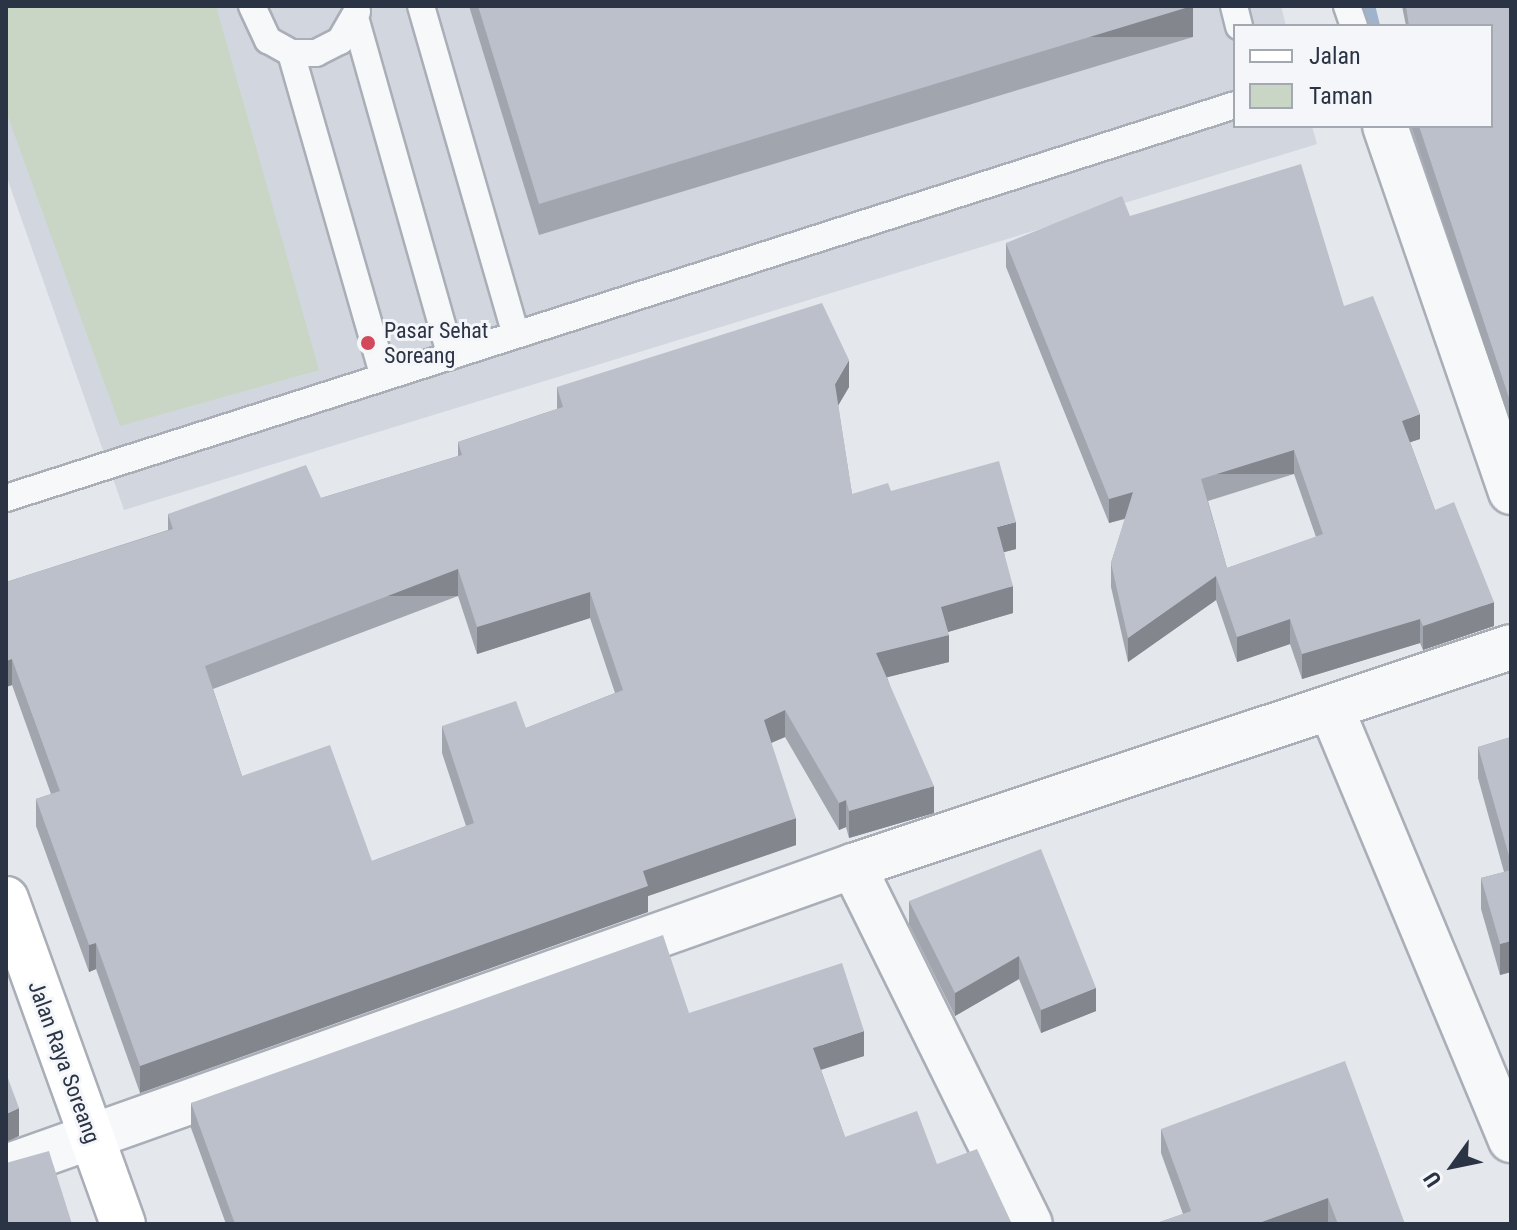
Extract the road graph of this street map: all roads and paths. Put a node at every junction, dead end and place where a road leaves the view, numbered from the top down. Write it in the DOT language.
graph roads {
  1 [pos="252,6"];
  2 [pos="421,6"];
  3 [pos="357,13"];
  4 [pos="291,53"];
  5 [pos="1233,106"];
  6 [pos="1386,128"];
  7 [pos="516,335"];
  8 [pos="451,356"];
  9 [pos="384,377"];
  10 [pos="1511,492"];
  11 [pos="6,498"];
  12 [pos="1511,647"];
  13 [pos="1331,708"];
  14 [pos="853,866"];
  15 [pos="6,899"];
  16 [pos="90,1138"];
  17 [pos="1511,1140"];
  18 [pos="6,1167"];
  19 [pos="123,1224"];
  20 [pos="1030,1224"];
  1 -- 4 [label="lane"];
  2 -- 7 [label="lane"];
  3 -- 4 [label="lane"];
  3 -- 8 [label="lane"];
  4 -- 9 [label="lane"];
  5 -- 7 [label="lane"];
  6 -- 10 [label="street"];
  7 -- 8 [label="lane"];
  8 -- 9 [label="lane"];
  9 -- 11 [label="lane"];
  12 -- 13 [label="street"];
  13 -- 14 [label="street"];
  13 -- 17 [label="street"];
  14 -- 16 [label="street"];
  14 -- 20 [label="street"];
  15 -- 16 [label="main road, Jalan Raya Soreang"];
  16 -- 18 [label="street"];
  16 -- 19 [label="main road, Jalan Raya Soreang"];
}
